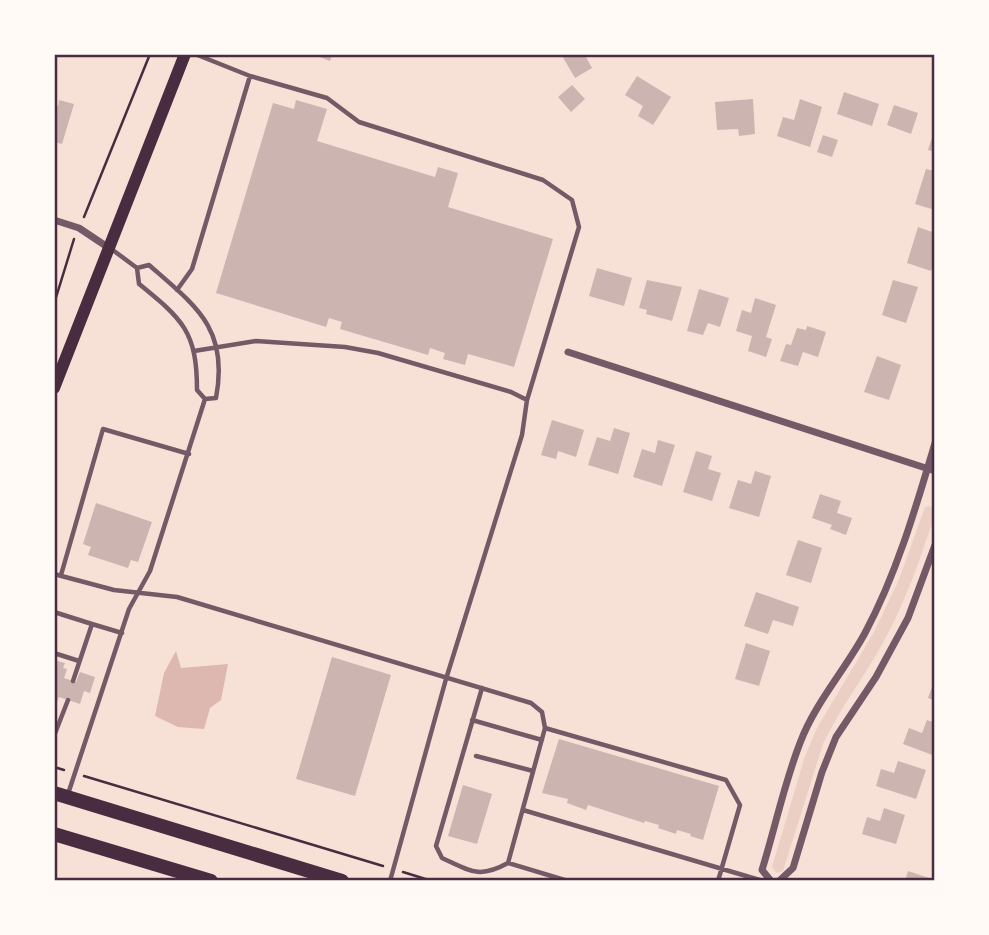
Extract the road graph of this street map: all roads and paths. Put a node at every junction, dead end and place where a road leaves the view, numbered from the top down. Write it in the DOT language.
graph roads {
  1 [pos="150,54"];
  2 [pos="185,54"];
  3 [pos="195,54"];
  4 [pos="250,76"];
  5 [pos="54,220"];
  6 [pos="79,228"];
  7 [pos="109,248"];
  8 [pos="137,268"];
  9 [pos="177,290"];
  10 [pos="54,304"];
  11 [pos="217,346"];
  12 [pos="194,351"];
  13 [pos="568,352"];
  14 [pos="54,388"];
  15 [pos="205,398"];
  16 [pos="527,400"];
  17 [pos="935,443"];
  18 [pos="189,454"];
  19 [pos="931,469"];
  20 [pos="935,545"];
  21 [pos="57,575"];
  22 [pos="137,593"];
  23 [pos="54,612"];
  24 [pos="92,624"];
  25 [pos="122,633"];
  26 [pos="54,653"];
  27 [pos="79,662"];
  28 [pos="446,679"];
  29 [pos="73,681"];
  30 [pos="482,688"];
  31 [pos="68,700"];
  32 [pos="472,720"];
  33 [pos="545,728"];
  34 [pos="54,736"];
  35 [pos="542,740"];
  36 [pos="476,756"];
  37 [pos="533,771"];
  38 [pos="92,779"];
  39 [pos="60,795"];
  40 [pos="523,810"];
  41 [pos="55,839"];
  42 [pos="357,859"];
  43 [pos="508,863"];
  44 [pos="722,867"];
  45 [pos="417,876"];
  46 [pos="211,881"];
  47 [pos="342,881"];
  48 [pos="390,881"];
  49 [pos="432,881"];
  50 [pos="568,881"];
  51 [pos="718,881"];
  52 [pos="763,881"];
  53 [pos="771,881"];
  54 [pos="779,881"];
  1 -- 6 [label="path"];
  2 -- 7 [label="main road"];
  3 -- 4 [label="lane"];
  4 -- 9 [label="lane"];
  4 -- 16 [label="lane"];
  5 -- 6 [label="street"];
  6 -- 7 [label="street"];
  6 -- 10 [label="path"];
  7 -- 8 [label="lane"];
  7 -- 14 [label="main road"];
  8 -- 9 [label="lane"];
  8 -- 12 [label="lane"];
  9 -- 11 [label="lane"];
  11 -- 12 [label="lane"];
  11 -- 15 [label="lane"];
  11 -- 16 [label="lane"];
  12 -- 15 [label="lane"];
  13 -- 19 [label="street"];
  15 -- 18 [label="lane"];
  16 -- 28 [label="lane"];
  17 -- 19 [label="street"];
  18 -- 21 [label="lane"];
  18 -- 22 [label="lane"];
  19 -- 53 [label="street"];
  20 -- 54 [label="street"];
  21 -- 22 [label="lane"];
  22 -- 25 [label="lane"];
  22 -- 28 [label="lane"];
  23 -- 24 [label="lane"];
  24 -- 25 [label="lane"];
  24 -- 27 [label="lane"];
  25 -- 39 [label="lane"];
  26 -- 27 [label="lane"];
  27 -- 29 [label="lane"];
  28 -- 30 [label="lane"];
  28 -- 48 [label="lane"];
  30 -- 32 [label="lane"];
  30 -- 33 [label="lane"];
  31 -- 34 [label="lane"];
  32 -- 35 [label="lane"];
  32 -- 43 [label="lane"];
  33 -- 35 [label="lane"];
  33 -- 44 [label="lane"];
  35 -- 37 [label="lane"];
  36 -- 37 [label="lane"];
  37 -- 40 [label="lane"];
  38 -- 42 [label="path"];
  39 -- 47 [label="main road"];
  40 -- 43 [label="lane"];
  40 -- 44 [label="lane"];
  41 -- 46 [label="main road"];
  43 -- 50 [label="lane"];
  44 -- 51 [label="lane"];
  44 -- 52 [label="lane"];
  45 -- 49 [label="path"];
}
